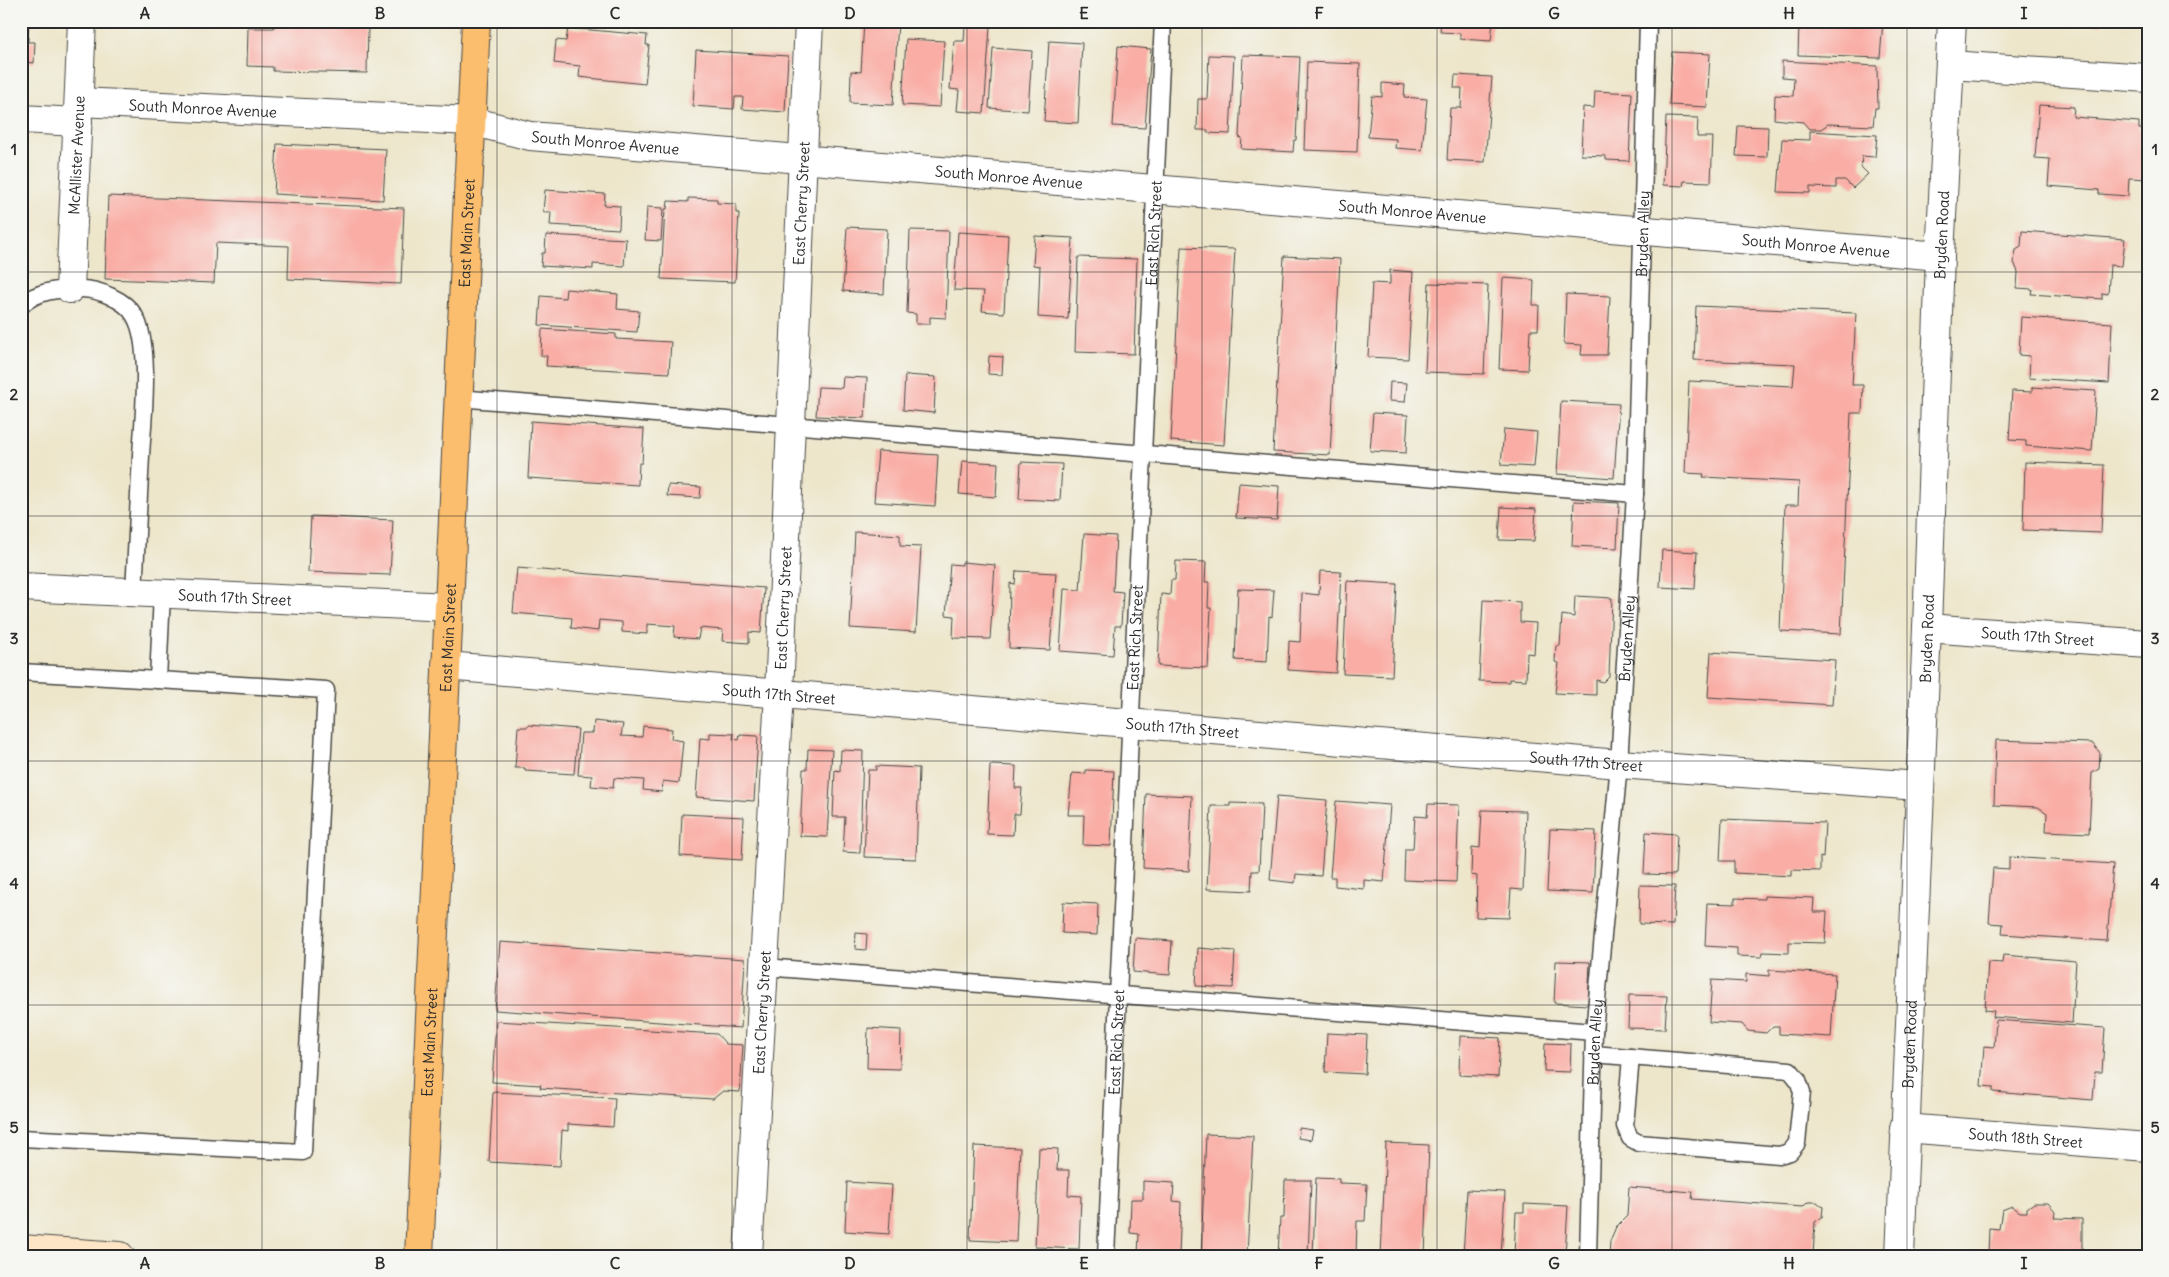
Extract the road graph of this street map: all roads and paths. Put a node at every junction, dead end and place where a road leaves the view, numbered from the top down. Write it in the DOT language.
graph roads {
  1 [pos="82,21"];
  2 [pos="476,21"];
  3 [pos="809,21"];
  4 [pos="1163,21"];
  5 [pos="1648,21"];
  6 [pos="1952,21"];
  7 [pos="1950,65"];
  8 [pos="2148,78"];
  9 [pos="78,112"];
  10 [pos="21,119"];
  11 [pos="471,122"];
  12 [pos="802,160"];
  13 [pos="1155,190"];
  14 [pos="1643,231"];
  15 [pos="1940,256"];
  16 [pos="70,289"];
  17 [pos="21,306"];
  18 [pos="458,398"];
  19 [pos="790,425"];
  20 [pos="1143,454"];
  21 [pos="1635,494"];
  22 [pos="21,587"];
  23 [pos="134,592"];
  24 [pos="162,594"];
  25 [pos="448,606"];
  26 [pos="1927,628"];
  27 [pos="2148,644"];
  28 [pos="446,666"];
  29 [pos="21,672"];
  30 [pos="158,680"];
  31 [pos="779,693"];
  32 [pos="1131,722"];
  33 [pos="1619,764"];
  34 [pos="1919,786"];
  35 [pos="764,967"];
  36 [pos="1118,994"];
  37 [pos="1594,1032"];
  38 [pos="1593,1054"];
  39 [pos="1631,1057"];
  40 [pos="1904,1128"];
  41 [pos="21,1138"];
  42 [pos="2148,1147"];
  43 [pos="25,1251"];
  44 [pos="120,1256"];
  45 [pos="420,1256"];
  46 [pos="748,1256"];
  47 [pos="1106,1256"];
  48 [pos="1588,1256"];
  49 [pos="1900,1256"];
  1 -- 9 [label="street, McAllister Avenue"];
  2 -- 11 [label="main road, East Main Street"];
  3 -- 12 [label="street, East Cherry Street"];
  4 -- 13 [label="lane, East Rich Street"];
  5 -- 14 [label="lane, Bryden Alley"];
  6 -- 7 [label="street, Bryden Road"];
  7 -- 8 [label="street"];
  7 -- 15 [label="street, Bryden Road"];
  9 -- 10 [label="street, South Monroe Avenue"];
  9 -- 11 [label="street, South Monroe Avenue"];
  9 -- 16 [label="street, McAllister Avenue"];
  11 -- 12 [label="street, South Monroe Avenue"];
  11 -- 18 [label="main road, East Main Street"];
  12 -- 13 [label="street, South Monroe Avenue"];
  12 -- 19 [label="street, East Cherry Street"];
  13 -- 14 [label="street, South Monroe Avenue"];
  13 -- 20 [label="lane, East Rich Street"];
  14 -- 15 [label="street, South Monroe Avenue"];
  14 -- 21 [label="lane, Bryden Alley"];
  15 -- 26 [label="street, Bryden Road"];
  16 -- 17 [label="lane"];
  16 -- 23 [label="lane"];
  18 -- 19 [label="lane"];
  18 -- 25 [label="main road, East Main Street"];
  19 -- 20 [label="lane"];
  19 -- 31 [label="street, East Cherry Street"];
  20 -- 21 [label="lane"];
  20 -- 32 [label="lane, East Rich Street"];
  21 -- 33 [label="lane, Bryden Alley"];
  22 -- 23 [label="street, South 17th Street"];
  23 -- 24 [label="street, South 17th Street"];
  24 -- 25 [label="street, South 17th Street"];
  24 -- 30 [label="lane"];
  25 -- 28 [label="main road, East Main Street"];
  26 -- 27 [label="street, South 17th Street"];
  26 -- 34 [label="street, Bryden Road"];
  28 -- 31 [label="street, South 17th Street"];
  28 -- 45 [label="main road, East Main Street"];
  29 -- 30 [label="lane"];
  30 -- 41 [label="lane"];
  31 -- 32 [label="street, South 17th Street"];
  31 -- 35 [label="street, East Cherry Street"];
  32 -- 33 [label="street, South 17th Street"];
  32 -- 36 [label="lane, East Rich Street"];
  33 -- 34 [label="street, South 17th Street"];
  33 -- 37 [label="lane, Bryden Alley"];
  34 -- 40 [label="street, Bryden Road"];
  35 -- 36 [label="lane"];
  35 -- 46 [label="street, East Cherry Street"];
  36 -- 37 [label="lane"];
  36 -- 47 [label="lane, East Rich Street"];
  37 -- 38 [label="lane, Bryden Alley"];
  38 -- 39 [label="lane"];
  38 -- 48 [label="lane, Bryden Alley"];
  39 -- 39 [label="lane"];
  40 -- 42 [label="street, South 18th Street"];
  40 -- 49 [label="street, Bryden Road"];
  43 -- 44 [label="street"];
}
